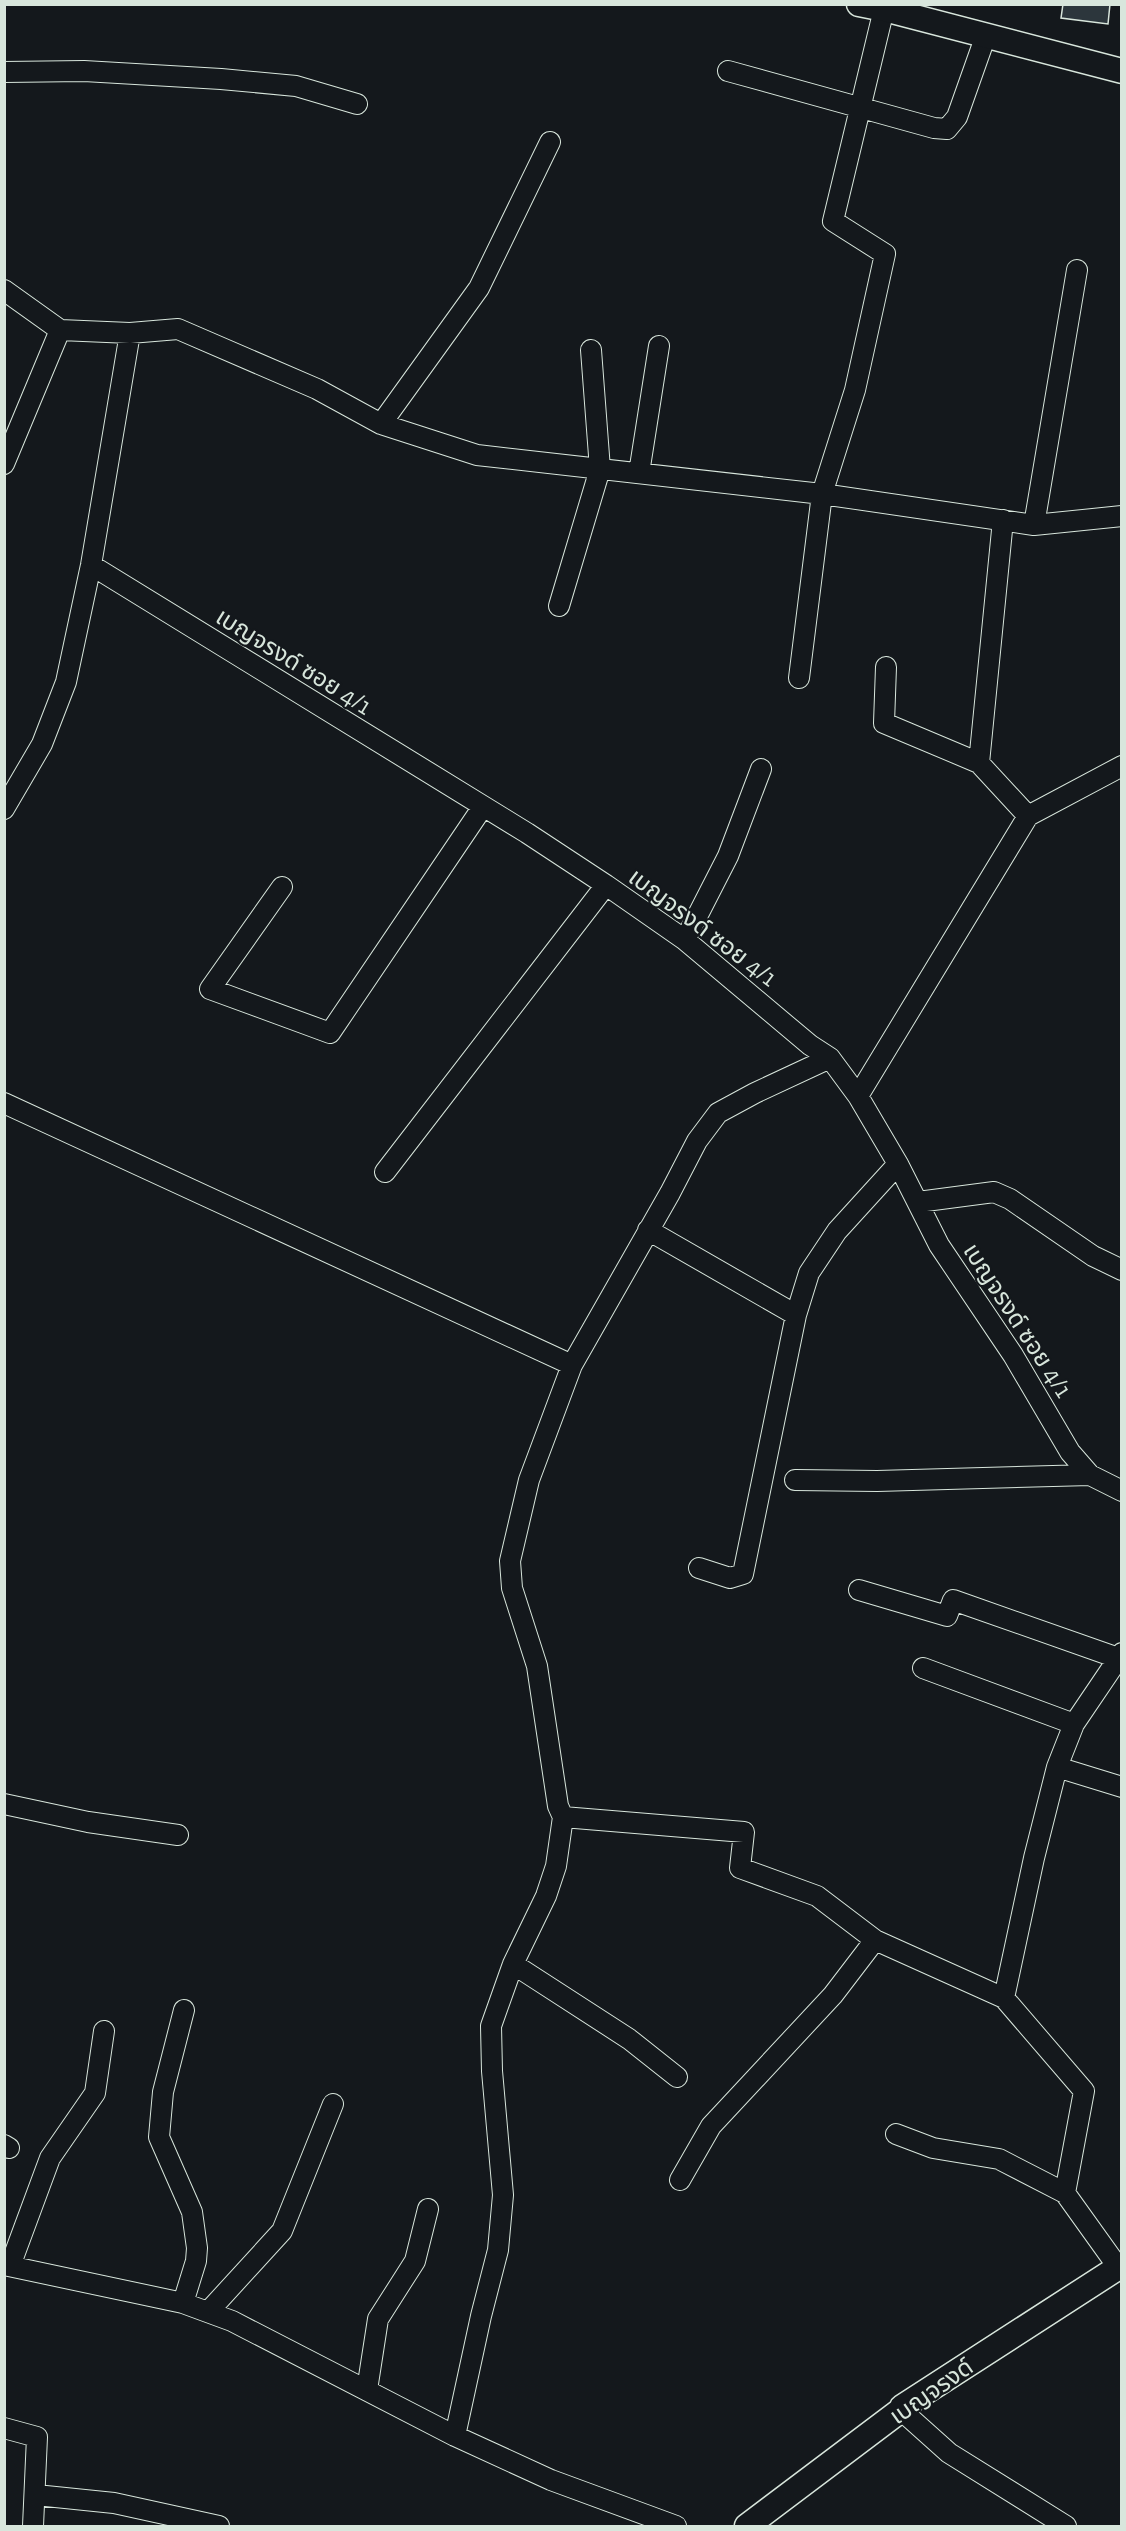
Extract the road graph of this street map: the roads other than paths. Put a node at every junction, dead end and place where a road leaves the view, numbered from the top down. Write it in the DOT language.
graph roads {
  1 [pos="860,4"];
  2 [pos="884,9"];
  3 [pos="986,36"];
  4 [pos="728,71"];
  5 [pos="1122,71"];
  6 [pos="4,72"];
  7 [pos="357,104"];
  8 [pos="860,108"];
  9 [pos="550,142"];
  10 [pos="1077,270"];
  11 [pos="4,290"];
  12 [pos="60,330"];
  13 [pos="130,333"];
  14 [pos="659,346"];
  15 [pos="591,350"];
  16 [pos="381,424"];
  17 [pos="4,464"];
  18 [pos="600,469"];
  19 [pos="639,473"];
  20 [pos="822,494"];
  21 [pos="1122,516"];
  22 [pos="1003,520"];
  23 [pos="1034,525"];
  24 [pos="91,565"];
  25 [pos="559,606"];
  26 [pos="886,667"];
  27 [pos="799,678"];
  28 [pos="979,763"];
  29 [pos="1122,766"];
  30 [pos="761,769"];
  31 [pos="482,807"];
  32 [pos="4,809"];
  33 [pos="1028,816"];
  34 [pos="606,885"];
  35 [pos="282,887"];
  36 [pos="686,940"];
  37 [pos="830,1058"];
  38 [pos="858,1095"];
  39 [pos="4,1103"];
  40 [pos="898,1164"];
  41 [pos="385,1172"];
  42 [pos="918,1202"];
  43 [pos="648,1230"];
  44 [pos="1122,1270"];
  45 [pos="796,1315"];
  46 [pos="572,1365"];
  47 [pos="1090,1475"];
  48 [pos="795,1480"];
  49 [pos="1122,1491"];
  50 [pos="699,1568"];
  51 [pos="859,1590"];
  52 [pos="1120,1656"];
  53 [pos="923,1668"];
  54 [pos="1074,1724"];
  55 [pos="1057,1767"];
  56 [pos="1122,1787"];
  57 [pos="4,1804"];
  58 [pos="563,1817"];
  59 [pos="178,1835"];
  60 [pos="875,1940"];
  61 [pos="513,1964"];
  62 [pos="1004,1998"];
  63 [pos="184,2010"];
  64 [pos="104,2031"];
  65 [pos="677,2077"];
  66 [pos="333,2104"];
  67 [pos="896,2133"];
  68 [pos="680,2180"];
  69 [pos="1065,2193"];
  70 [pos="428,2209"];
  71 [pos="7,2266"];
  72 [pos="1120,2266"];
  73 [pos="183,2303"];
  74 [pos="208,2312"];
  75 [pos="367,2390"];
  76 [pos="901,2410"];
  77 [pos="4,2428"];
  78 [pos="455,2436"];
  79 [pos="36,2495"];
  80 [pos="33,2526"];
  81 [pos="219,2526"];
  82 [pos="676,2526"];
  83 [pos="747,2526"];
  84 [pos="1066,2526"];
  1 -- 2 [label="street"];
  2 -- 3 [label="street"];
  2 -- 8 [label="street"];
  3 -- 5 [label="street"];
  3 -- 8 [label="street"];
  4 -- 8 [label="street"];
  6 -- 7 [label="street"];
  8 -- 20 [label="street"];
  9 -- 16 [label="street"];
  10 -- 23 [label="street"];
  11 -- 12 [label="street"];
  12 -- 13 [label="street"];
  12 -- 17 [label="street"];
  13 -- 16 [label="street"];
  13 -- 24 [label="street"];
  14 -- 19 [label="street"];
  15 -- 18 [label="street"];
  16 -- 18 [label="street"];
  18 -- 19 [label="street"];
  18 -- 25 [label="street"];
  19 -- 20 [label="street"];
  20 -- 22 [label="street"];
  20 -- 27 [label="street"];
  21 -- 23 [label="street"];
  22 -- 23 [label="street"];
  22 -- 28 [label="street"];
  24 -- 31 [label="street, เบญจรงด์ ซอย 4/1"];
  24 -- 32 [label="street"];
  26 -- 28 [label="street"];
  28 -- 33 [label="street"];
  29 -- 33 [label="street"];
  30 -- 36 [label="street"];
  31 -- 34 [label="street, เบญจรงด์ ซอย 4/1"];
  31 -- 35 [label="street"];
  33 -- 38 [label="street"];
  34 -- 36 [label="street, เบญจรงด์ ซอย 4/1"];
  34 -- 41 [label="street"];
  36 -- 37 [label="street, เบญจรงด์ ซอย 4/1"];
  37 -- 38 [label="street, เบญจรงด์ ซอย 4/1"];
  37 -- 43 [label="street"];
  38 -- 40 [label="street, เบญจรงด์ ซอย 4/1"];
  39 -- 46 [label="street"];
  40 -- 42 [label="street, เบญจรงด์ ซอย 4/1"];
  40 -- 45 [label="street"];
  42 -- 44 [label="street"];
  42 -- 47 [label="street, เบญจรงด์ ซอย 4/1"];
  43 -- 45 [label="street"];
  43 -- 46 [label="street"];
  45 -- 50 [label="street"];
  46 -- 58 [label="street"];
  47 -- 48 [label="street"];
  47 -- 49 [label="street, เบญจรงด์ ซอย 4/1"];
  51 -- 52 [label="street"];
  52 -- 54 [label="street"];
  53 -- 54 [label="street"];
  54 -- 55 [label="street"];
  55 -- 56 [label="street"];
  55 -- 62 [label="street"];
  57 -- 59 [label="street"];
  58 -- 60 [label="street"];
  58 -- 61 [label="street"];
  60 -- 62 [label="street"];
  60 -- 68 [label="street"];
  61 -- 65 [label="street"];
  61 -- 78 [label="street"];
  62 -- 69 [label="street"];
  63 -- 73 [label="street"];
  64 -- 71 [label="street"];
  66 -- 74 [label="street"];
  67 -- 69 [label="street"];
  69 -- 72 [label="street"];
  70 -- 75 [label="street"];
  71 -- 73 [label="street"];
  72 -- 76 [label="street, เบญจรงด์"];
  73 -- 74 [label="street"];
  74 -- 75 [label="street"];
  75 -- 78 [label="street"];
  76 -- 83 [label="street, เบญจรงด์"];
  76 -- 84 [label="street"];
  77 -- 79 [label="street"];
  78 -- 82 [label="street"];
  79 -- 80 [label="street"];
  79 -- 81 [label="street"];
}
